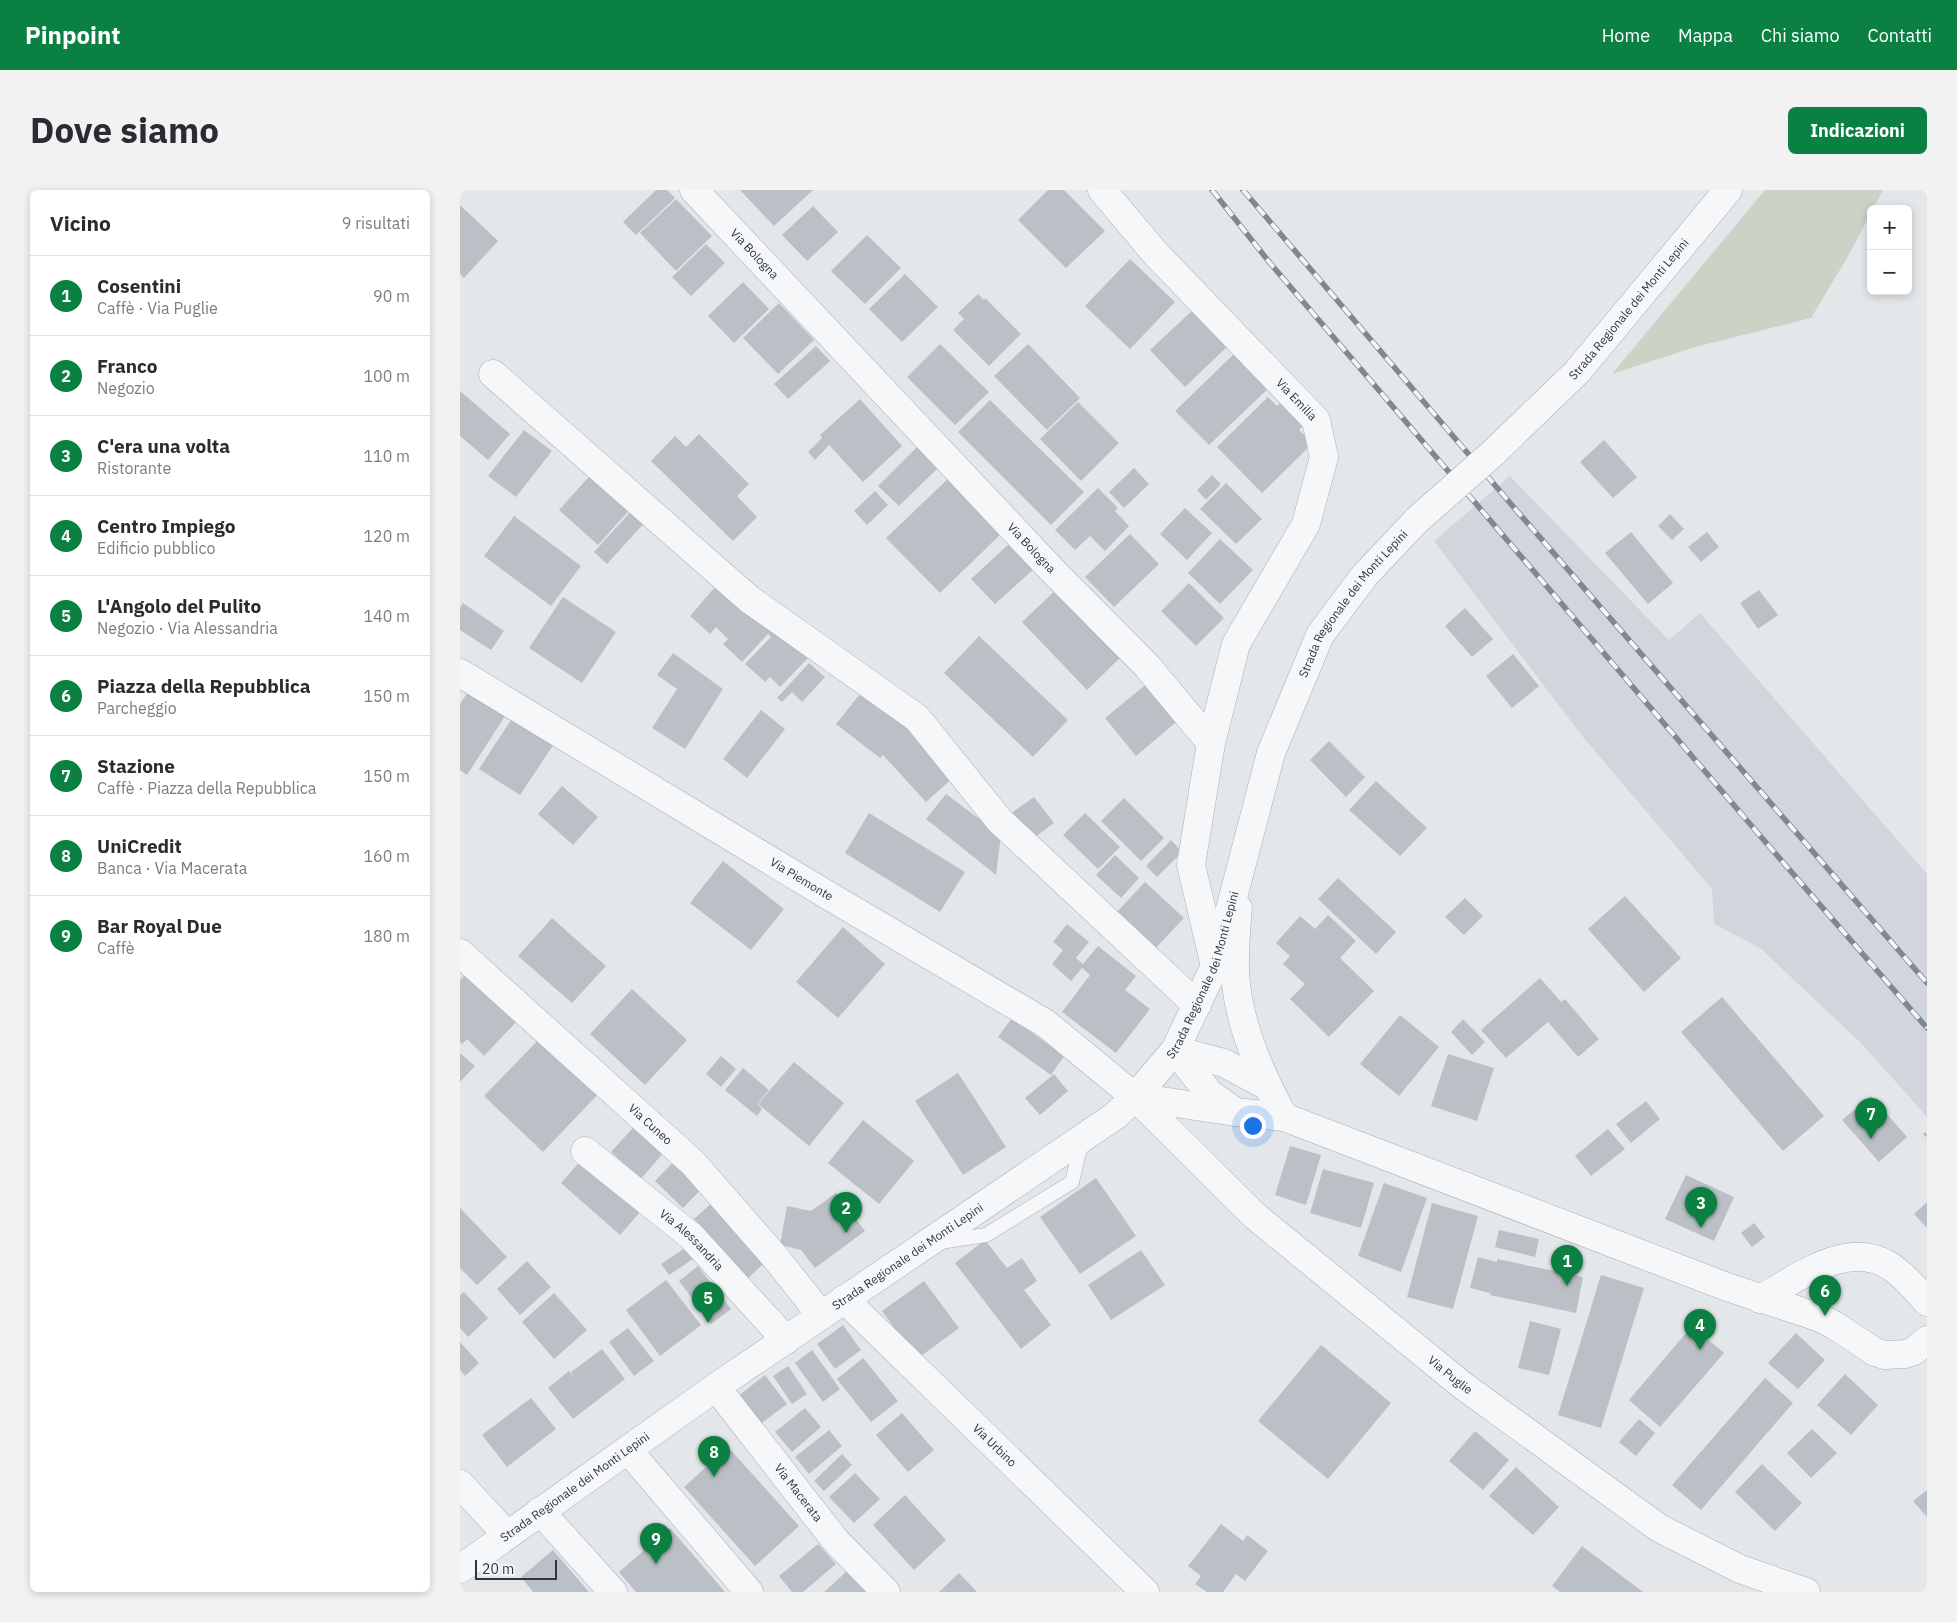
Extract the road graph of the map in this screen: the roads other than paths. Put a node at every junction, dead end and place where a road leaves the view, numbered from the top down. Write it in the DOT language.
graph roads {
  1 [pos="694,190"];
  2 [pos="1102,190"];
  3 [pos="1728,190"];
  4 [pos="493,374"];
  5 [pos="460,673"];
  6 [pos="1211,743"];
  7 [pos="1240,874"];
  8 [pos="460,953"];
  9 [pos="1215,966"];
  10 [pos="1197,1005"];
  11 [pos="1175,1050"];
  12 [pos="1267,1086"];
  13 [pos="1135,1097"];
  14 [pos="1235,1112"];
  15 [pos="1284,1117"];
  16 [pos="585,1151"];
  17 [pos="844,1299"];
  18 [pos="1760,1299"];
  19 [pos="1927,1302"];
  20 [pos="821,1315"];
  21 [pos="786,1340"];
  22 [pos="1927,1340"];
  23 [pos="716,1387"];
  24 [pos="628,1450"];
  25 [pos="460,1484"];
  26 [pos="540,1511"];
  27 [pos="507,1535"];
  28 [pos="460,1569"];
  29 [pos="613,1592"];
  30 [pos="749,1592"];
  31 [pos="886,1592"];
  32 [pos="1146,1592"];
  33 [pos="1806,1592"];
  1 -- 6 [label="street, Via Bologna"];
  2 -- 6 [label="street, Via Emilia"];
  3 -- 7 [label="street, Strada Regionale dei Monti Lepini, bridge"];
  4 -- 10 [label="street"];
  5 -- 13 [label="street, Via Piemonte"];
  6 -- 9 [label="street"];
  7 -- 9 [label="street, Strada Regionale dei Monti Lepini"];
  7 -- 12 [label="street"];
  8 -- 20 [label="street, Via Cuneo"];
  9 -- 10 [label="street, Strada Regionale dei Monti Lepini"];
  10 -- 11 [label="street, Strada Regionale dei Monti Lepini"];
  11 -- 12 [label="street"];
  11 -- 13 [label="street, Strada Regionale dei Monti Lepini"];
  11 -- 14 [label="street"];
  12 -- 15 [label="street"];
  13 -- 14 [label="street"];
  13 -- 17 [label="street, Strada Regionale dei Monti Lepini"];
  13 -- 33 [label="street, Via Puglie"];
  14 -- 15 [label="street"];
  15 -- 18 [label="street"];
  16 -- 21 [label="street, Via Alessandria"];
  17 -- 20 [label="street, Strada Regionale dei Monti Lepini"];
  17 -- 32 [label="street, Via Urbino"];
  18 -- 19 [label="street"];
  18 -- 22 [label="street"];
  20 -- 21 [label="street, Strada Regionale dei Monti Lepini"];
  21 -- 23 [label="street, Strada Regionale dei Monti Lepini"];
  23 -- 24 [label="street, Strada Regionale dei Monti Lepini"];
  23 -- 31 [label="street, Via Macerata"];
  24 -- 26 [label="street, Strada Regionale dei Monti Lepini"];
  24 -- 30 [label="street"];
  25 -- 27 [label="street"];
  26 -- 27 [label="street, Strada Regionale dei Monti Lepini"];
  26 -- 29 [label="street"];
  27 -- 28 [label="street, Strada Regionale dei Monti Lepini"];
}
